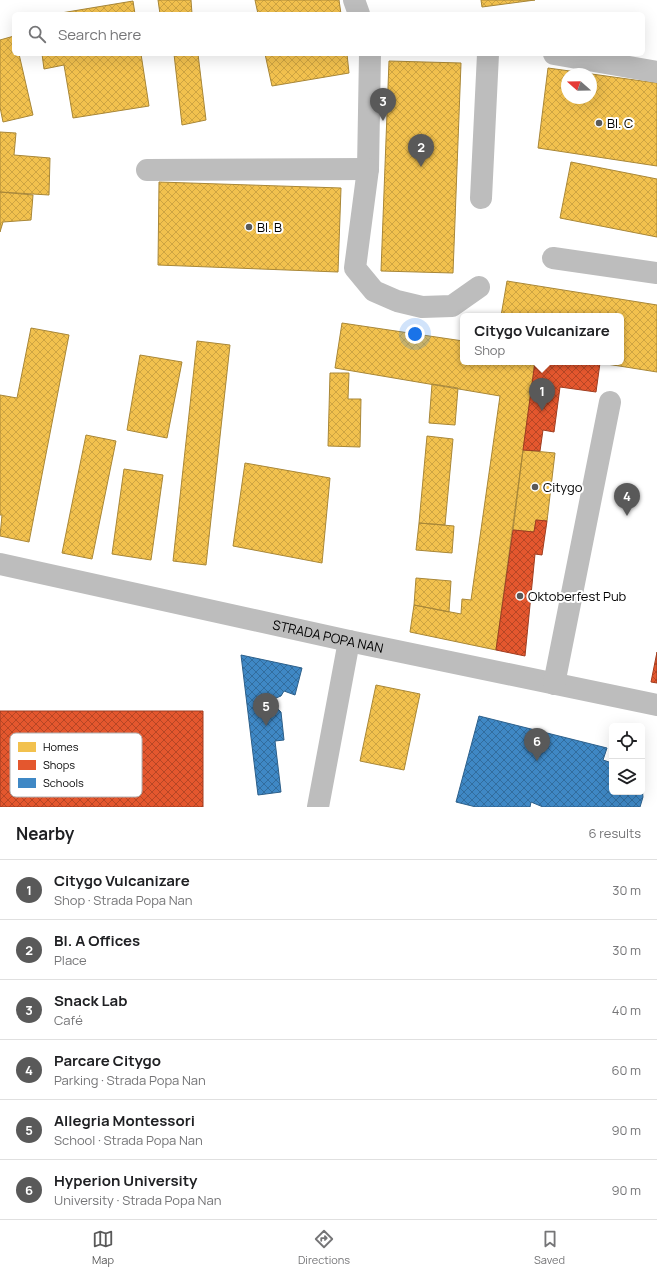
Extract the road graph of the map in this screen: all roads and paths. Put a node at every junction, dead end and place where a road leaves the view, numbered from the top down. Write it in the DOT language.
graph roads {
  1 [pos="354,0"];
  2 [pos="358,12"];
  3 [pos="370,56"];
  4 [pos="488,56"];
  5 [pos="565,56"];
  6 [pos="657,72"];
  7 [pos="368,169"];
  8 [pos="147,170"];
  9 [pos="481,198"];
  10 [pos="553,258"];
  11 [pos="657,273"];
  12 [pos="479,287"];
  13 [pos="610,402"];
  14 [pos="0,564"];
  15 [pos="349,641"];
  16 [pos="554,684"];
  17 [pos="657,705"];
  18 [pos="318,807"];
  1 -- 2 [label="street"];
  3 -- 7 [label="street"];
  4 -- 9 [label="street"];
  5 -- 6 [label="street"];
  7 -- 8 [label="street"];
  7 -- 12 [label="street"];
  10 -- 11 [label="street"];
  13 -- 16 [label="street"];
  14 -- 15 [label="street, STRADA POPA NAN"];
  15 -- 16 [label="street, STRADA POPA NAN"];
  15 -- 18 [label="street"];
  16 -- 17 [label="street, STRADA POPA NAN"];
}
